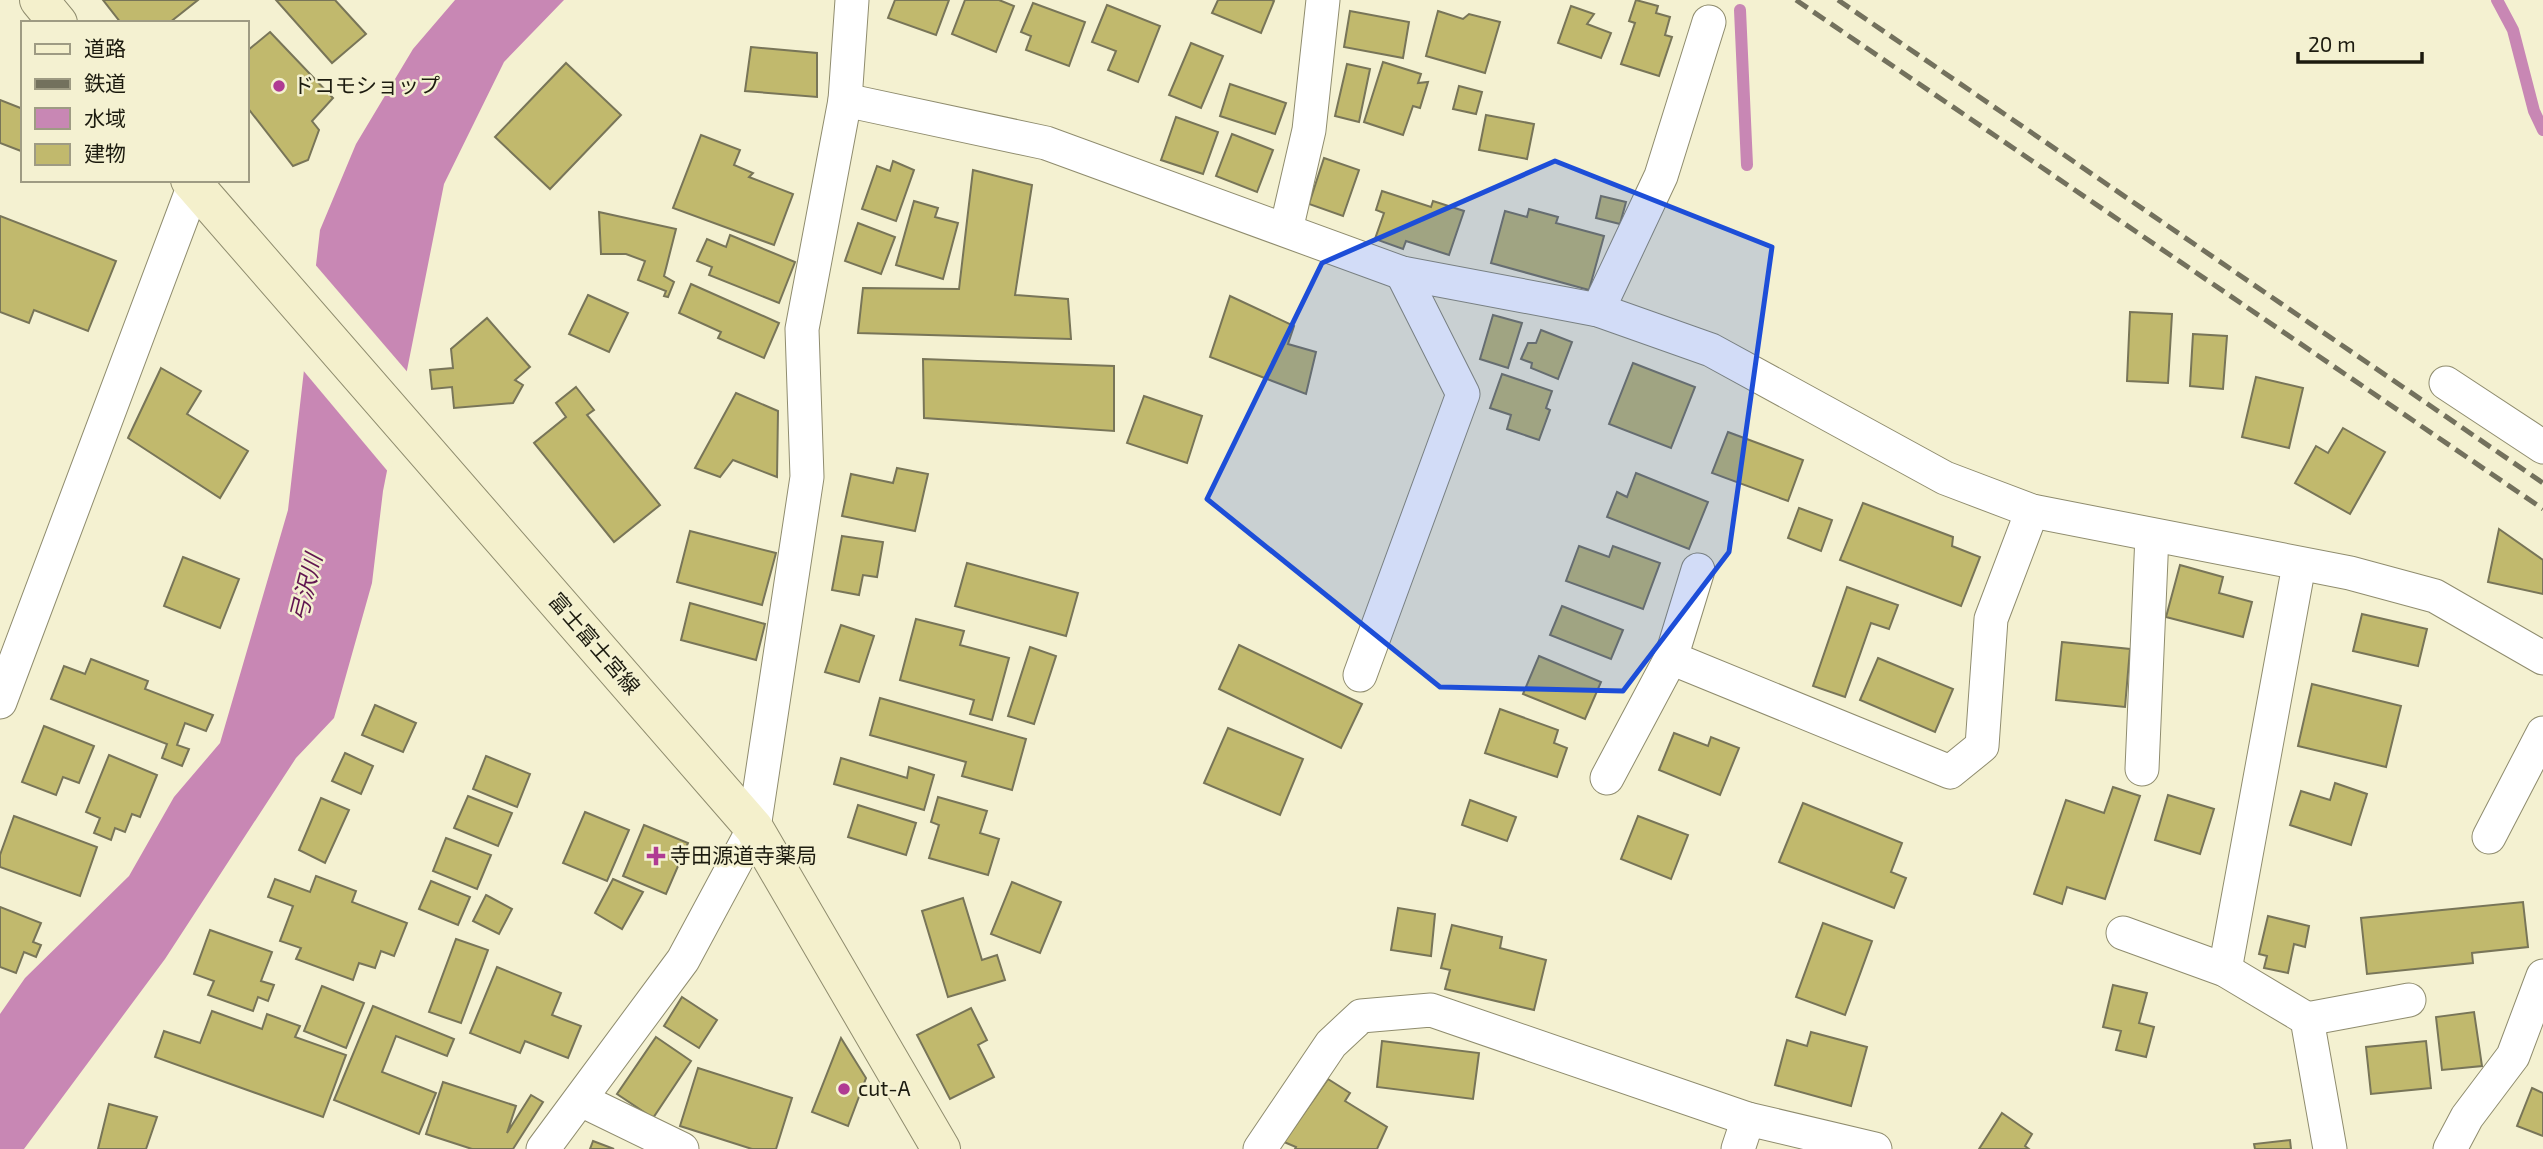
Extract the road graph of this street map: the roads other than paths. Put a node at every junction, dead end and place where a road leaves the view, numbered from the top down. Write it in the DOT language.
graph roads {
  1 [pos="39,0"];
  2 [pos="852,0"];
  3 [pos="1323,0"];
  4 [pos="56,21"];
  5 [pos="1709,22"];
  6 [pos="845,100"];
  7 [pos="192,183"];
  8 [pos="1286,230"];
  9 [pos="1402,273"];
  10 [pos="1598,310"];
  11 [pos="2446,383"];
  12 [pos="2543,447"];
  13 [pos="2032,511"];
  14 [pos="2152,535"];
  15 [pos="2299,565"];
  16 [pos="1698,570"];
  17 [pos="1671,658"];
  18 [pos="2543,658"];
  19 [pos="1360,675"];
  20 [pos="0,702"];
  21 [pos="2543,733"];
  22 [pos="2143,769"];
  23 [pos="1607,778"];
  24 [pos="754,828"];
  25 [pos="2489,837"];
  26 [pos="2123,933"];
  27 [pos="2225,970"];
  28 [pos="2543,976"];
  29 [pos="2409,1000"];
  30 [pos="2308,1019"];
  31 [pos="2530,1053"];
  32 [pos="582,1100"];
  33 [pos="1743,1134"];
  34 [pos="543,1149"];
  35 [pos="682,1149"];
  36 [pos="941,1149"];
  37 [pos="1260,1149"];
  38 [pos="1875,1149"];
  39 [pos="2330,1149"];
  40 [pos="2450,1149"];
  1 -- 4 [label="main road"];
  2 -- 6 [label="street"];
  3 -- 8 [label="street"];
  5 -- 10 [label="street"];
  6 -- 8 [label="street"];
  6 -- 24 [label="street"];
  7 -- 20 [label="street"];
  7 -- 24 [label="main road, 富士富士宮線"];
  8 -- 9 [label="street"];
  9 -- 10 [label="street"];
  9 -- 19 [label="street"];
  10 -- 13 [label="street"];
  11 -- 12 [label="street"];
  13 -- 14 [label="street"];
  13 -- 17 [label="street"];
  14 -- 15 [label="street"];
  14 -- 22 [label="street"];
  15 -- 18 [label="street"];
  15 -- 27 [label="street"];
  16 -- 17 [label="street"];
  17 -- 23 [label="street"];
  21 -- 25 [label="street"];
  24 -- 32 [label="street"];
  24 -- 36 [label="main road, 富士富士宮線"];
  26 -- 27 [label="street"];
  27 -- 30 [label="street"];
  28 -- 31 [label="street"];
  29 -- 30 [label="street"];
  30 -- 39 [label="street"];
  31 -- 40 [label="street"];
  32 -- 34 [label="street"];
  32 -- 35 [label="street"];
  33 -- 37 [label="street"];
  33 -- 38 [label="street"];
}
